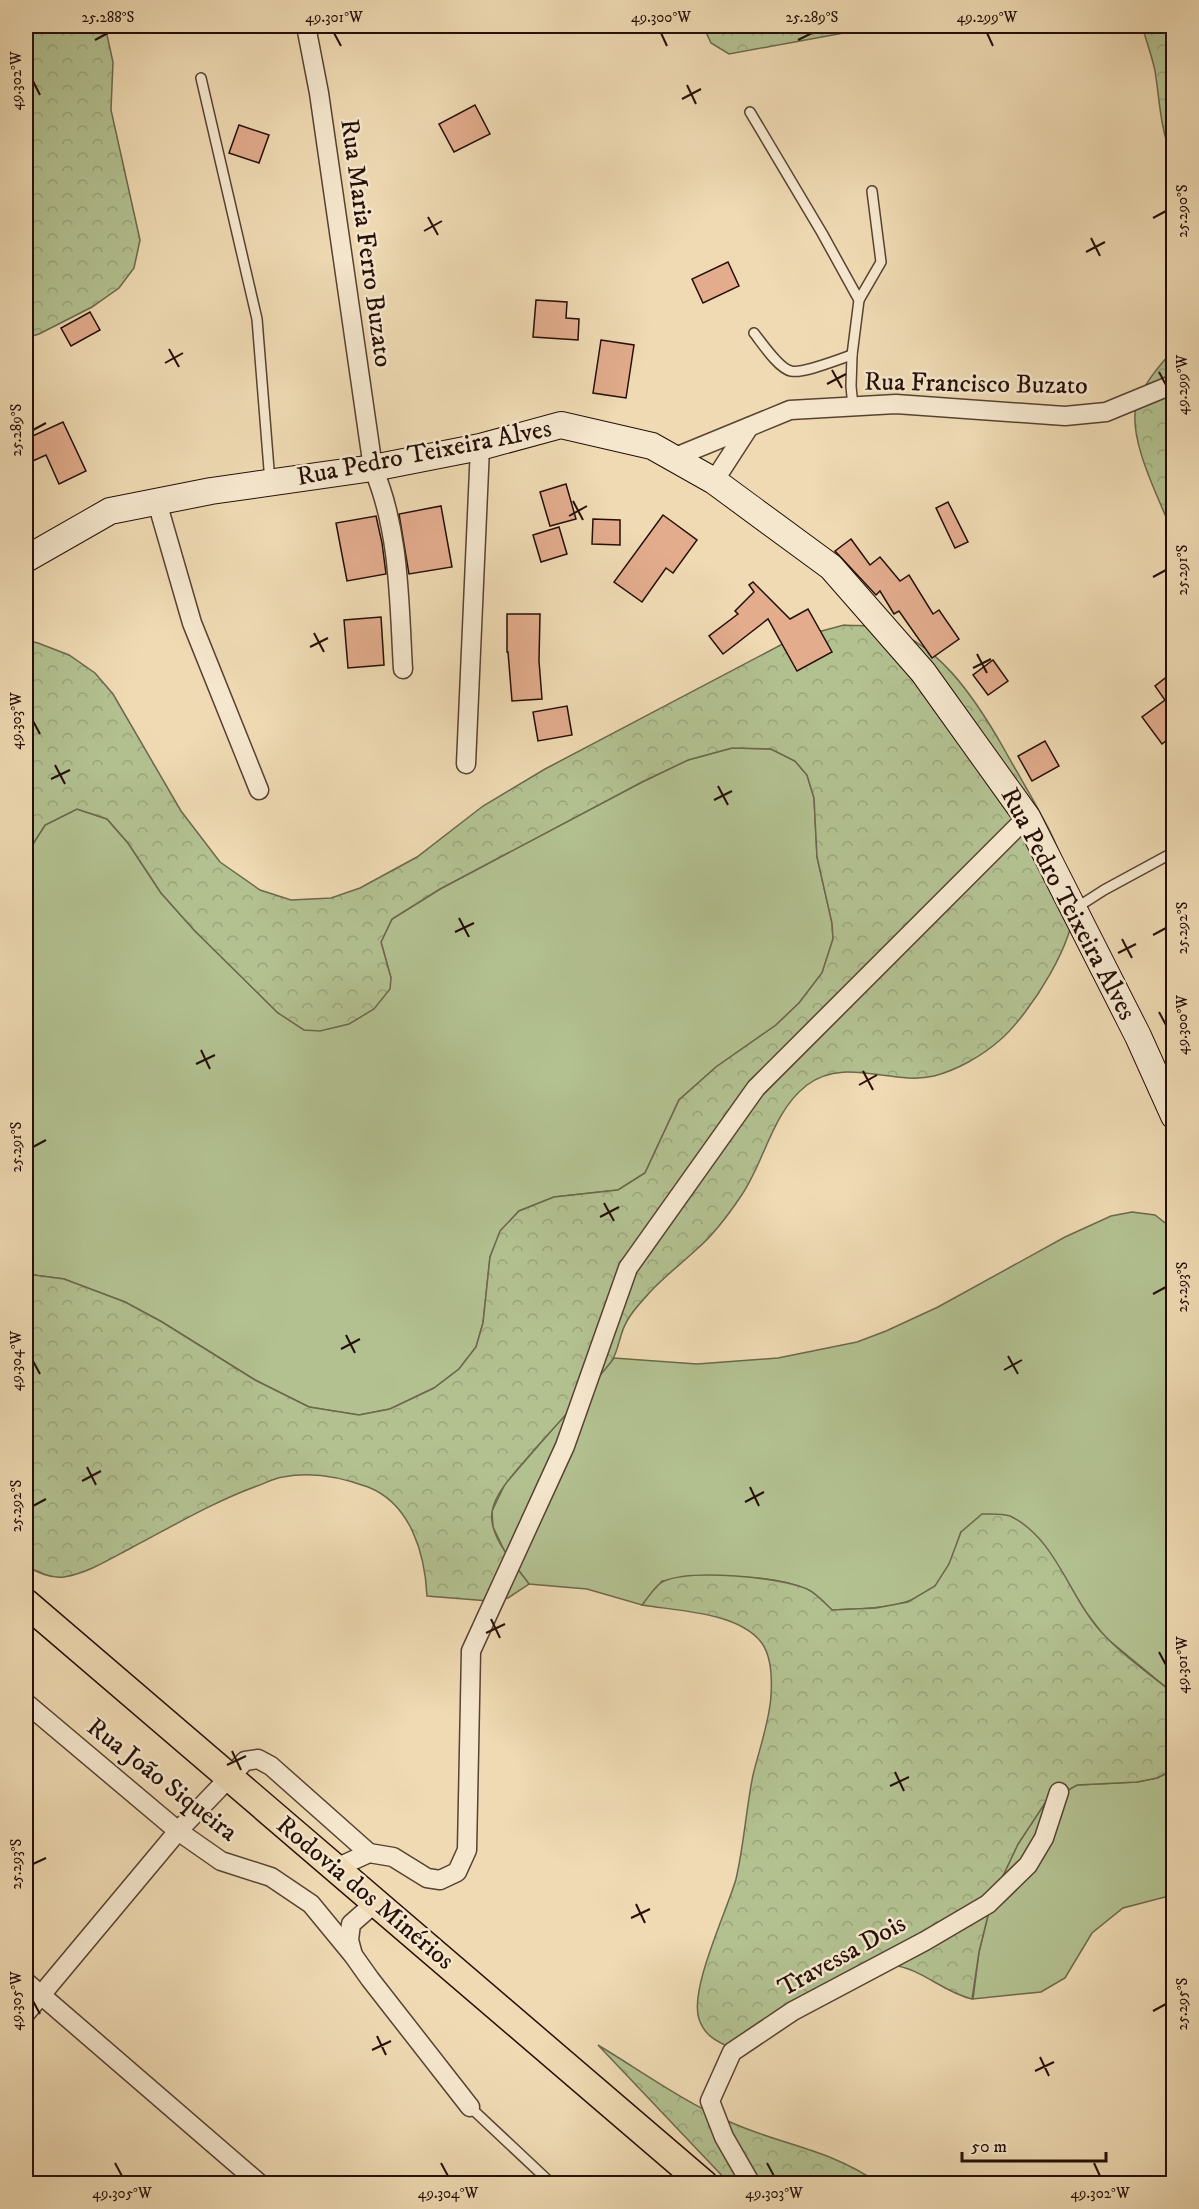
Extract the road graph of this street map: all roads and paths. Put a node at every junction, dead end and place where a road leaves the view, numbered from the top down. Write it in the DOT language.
graph roads {
  1 [pos="306,26"];
  2 [pos="201,78"];
  3 [pos="750,112"];
  4 [pos="872,191"];
  5 [pos="859,300"];
  6 [pos="754,333"];
  7 [pos="852,355"];
  8 [pos="1173,384"];
  9 [pos="853,407"];
  10 [pos="749,427"];
  11 [pos="480,447"];
  12 [pos="673,458"];
  13 [pos="374,468"];
  14 [pos="714,482"];
  15 [pos="270,483"];
  16 [pos="157,502"];
  17 [pos="26,559"];
  18 [pos="403,669"];
  19 [pos="466,764"];
  20 [pos="259,790"];
  21 [pos="1027,817"];
  22 [pos="1173,852"];
  23 [pos="1074,909"];
  24 [pos="1173,1116"];
  25 [pos="26,1603"];
  26 [pos="26,1703"];
  27 [pos="229,1777"];
  28 [pos="1059,1792"];
  29 [pos="178,1831"];
  30 [pos="369,1853"];
  31 [pos="334,1869"];
  32 [pos="376,1902"];
  33 [pos="353,1955"];
  34 [pos="26,1982"];
  35 [pos="41,1996"];
  36 [pos="26,2013"];
  37 [pos="470,2107"];
  38 [pos="260,2184"];
  39 [pos="552,2184"];
  40 [pos="704,2184"];
  41 [pos="750,2184"];
  1 -- 13 [label="street, Rua Maria Ferro Buzato"];
  2 -- 15 [label="lane"];
  3 -- 5 [label="lane"];
  4 -- 5 [label="lane"];
  5 -- 7 [label="lane"];
  6 -- 7 [label="lane"];
  7 -- 9 [label="lane"];
  8 -- 9 [label="street, Rua Francisco Buzato"];
  9 -- 10 [label="street, Rua Francisco Buzato"];
  10 -- 12 [label="street, Rua Francisco Buzato"];
  10 -- 14 [label="street"];
  11 -- 12 [label="street, Rua Pedro Teixeira Alves"];
  11 -- 13 [label="street, Rua Pedro Teixeira Alves"];
  11 -- 19 [label="street"];
  12 -- 14 [label="street, Rua Pedro Teixeira Alves"];
  13 -- 15 [label="street, Rua Pedro Teixeira Alves"];
  13 -- 18 [label="street, Rua Maria Ferro Buzato"];
  14 -- 21 [label="street, Rua Pedro Teixeira Alves"];
  15 -- 16 [label="street, Rua Pedro Teixeira Alves"];
  16 -- 17 [label="street, Rua Pedro Teixeira Alves"];
  16 -- 20 [label="street"];
  21 -- 23 [label="street, Rua Pedro Teixeira Alves"];
  21 -- 30 [label="street"];
  22 -- 23 [label="lane"];
  23 -- 24 [label="street, Rua Pedro Teixeira Alves"];
  25 -- 27 [label="main road, Rodovia dos Minérios"];
  26 -- 29 [label="street, Rua João Siqueira"];
  27 -- 29 [label="street"];
  27 -- 30 [label="street"];
  27 -- 31 [label="main road, Rodovia dos Minérios"];
  28 -- 41 [label="street, Travessa Dois"];
  29 -- 33 [label="street, Rua João Siqueira"];
  29 -- 35 [label="street"];
  30 -- 31 [label="street"];
  31 -- 32 [label="main road, Rodovia dos Minérios"];
  32 -- 33 [label="street"];
  32 -- 40 [label="main road, Rodovia dos Minérios"];
  33 -- 37 [label="street, Rua João Siqueira"];
  34 -- 35 [label="street"];
  35 -- 36 [label="street"];
  35 -- 38 [label="street"];
  37 -- 39 [label="lane"];
}
